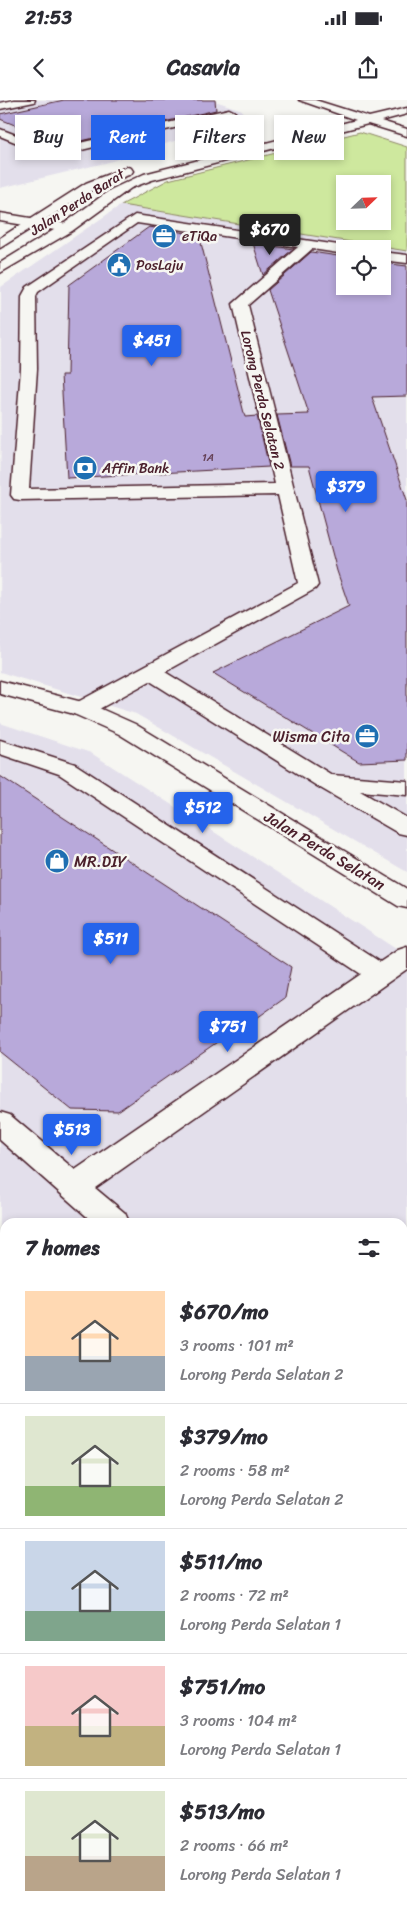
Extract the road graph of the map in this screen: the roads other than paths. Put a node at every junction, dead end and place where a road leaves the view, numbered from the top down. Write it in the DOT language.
graph roads {
  1 [pos="30,100"];
  2 [pos="304,100"];
  3 [pos="339,100"];
  4 [pos="407,101"];
  5 [pos="0,106"];
  6 [pos="211,106"];
  7 [pos="407,111"];
  8 [pos="351,115"];
  9 [pos="370,115"];
  10 [pos="389,116"];
  11 [pos="407,121"];
  12 [pos="0,132"];
  13 [pos="407,132"];
  14 [pos="13,138"];
  15 [pos="0,140"];
  16 [pos="0,218"];
  17 [pos="33,223"];
  18 [pos="67,228"];
  19 [pos="0,244"];
  20 [pos="309,245"];
  21 [pos="336,249"];
  22 [pos="391,257"];
  23 [pos="407,259"];
  24 [pos="0,269"];
  25 [pos="285,489"];
  26 [pos="149,671"];
  27 [pos="0,687"];
  28 [pos="82,709"];
  29 [pos="0,746"];
  30 [pos="325,781"];
  31 [pos="407,788"];
  32 [pos="407,828"];
  33 [pos="407,900"];
  34 [pos="407,956"];
  35 [pos="380,974"];
  36 [pos="0,1123"];
  37 [pos="73,1187"];
  38 [pos="109,1218"];
  1 -- 5 [label="street"];
  2 -- 8 [label="street"];
  3 -- 9 [label="street"];
  4 -- 9 [label="street, Jalan Perda Barat"];
  6 -- 14 [label="street"];
  7 -- 10 [label="street, Jalan Perda Barat"];
  8 -- 9 [label="street, Jalan Perda Barat"];
  8 -- 17 [label="street, Jalan Perda Barat"];
  9 -- 10 [label="street, Jalan Perda Barat"];
  9 -- 13 [label="street"];
  9 -- 18 [label="street, Jalan Perda Barat"];
  10 -- 11 [label="street"];
  12 -- 14 [label="street"];
  14 -- 15 [label="street"];
  16 -- 17 [label="street"];
  17 -- 18 [label="street"];
  17 -- 19 [label="street, Jalan Perda Barat"];
  18 -- 24 [label="street, Jalan Perda Barat"];
  20 -- 21 [label="street"];
  20 -- 25 [label="street, Lorong Perda Selatan 2"];
  20 -- 25 [label="street"];
  22 -- 23 [label="street"];
  25 -- 26 [label="street, Lorong Perda Selatan 2"];
  26 -- 28 [label="street"];
  26 -- 30 [label="street"];
  27 -- 28 [label="street, Jalan Perda Selatan"];
  28 -- 33 [label="street, Jalan Perda Selatan"];
  29 -- 35 [label="street"];
  30 -- 31 [label="street"];
  30 -- 32 [label="street"];
  34 -- 35 [label="street"];
  35 -- 37 [label="street"];
  36 -- 37 [label="street"];
  37 -- 38 [label="street"];
}
